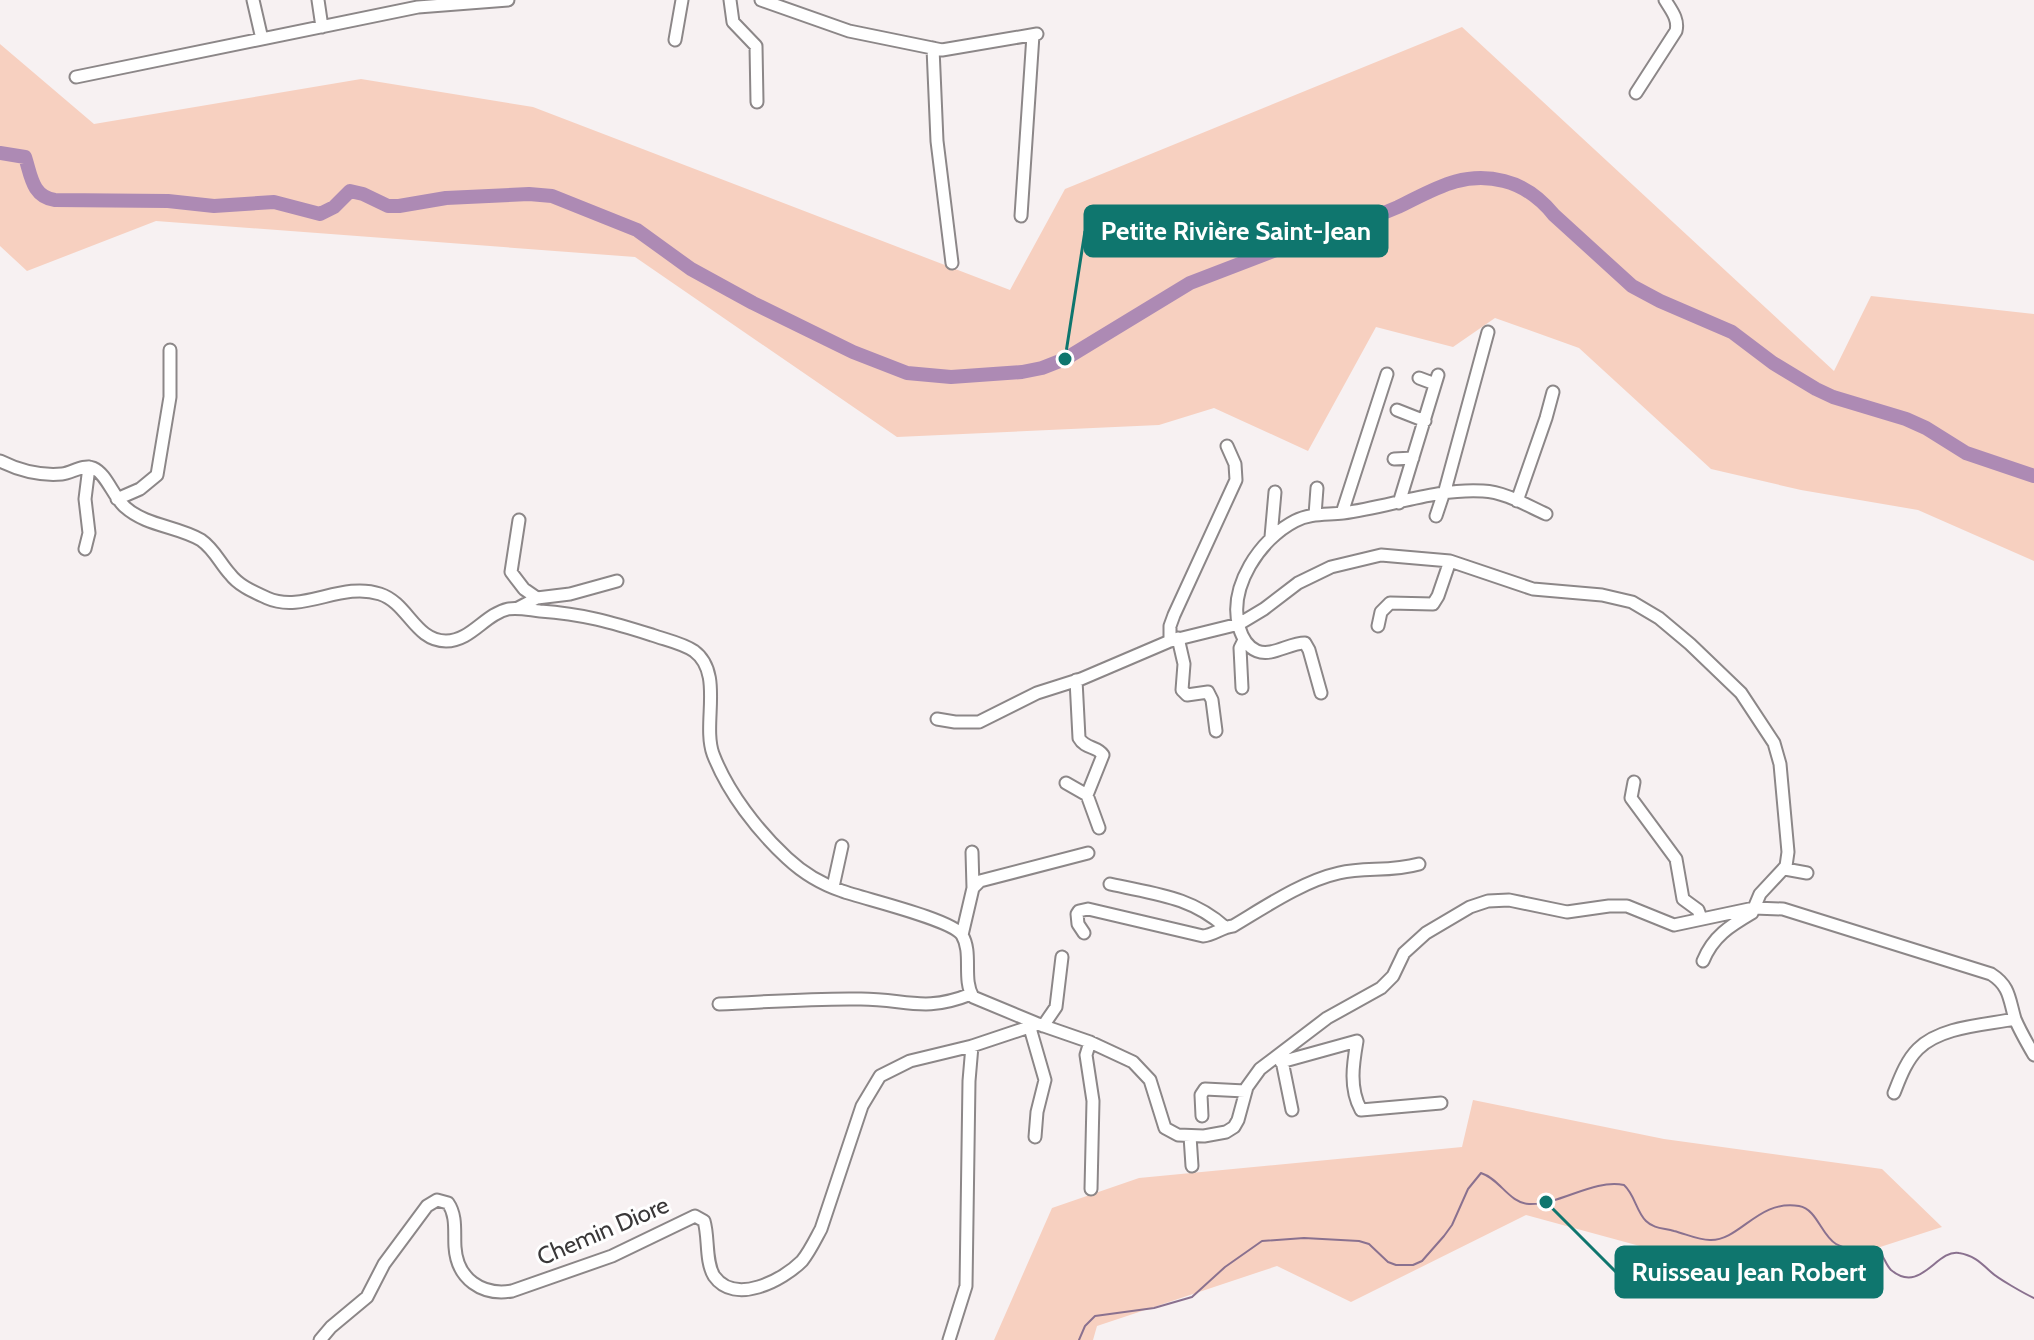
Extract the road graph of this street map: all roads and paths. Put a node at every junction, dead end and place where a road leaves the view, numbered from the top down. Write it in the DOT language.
graph roads {
  1 [pos="253,0"];
  2 [pos="318,0"];
  3 [pos="504,0"];
  4 [pos="682,0"];
  5 [pos="730,0"];
  6 [pos="761,0"];
  7 [pos="1665,0"];
  8 [pos="473,1"];
  9 [pos="450,2"];
  10 [pos="322,27"];
  11 [pos="262,39"];
  12 [pos="675,40"];
  13 [pos="933,48"];
  14 [pos="76,77"];
  15 [pos="1636,93"];
  16 [pos="757,102"];
  17 [pos="1021,216"];
  18 [pos="952,263"];
  19 [pos="1488,332"];
  20 [pos="170,350"];
  21 [pos="1387,374"];
  22 [pos="1419,378"];
  23 [pos="1553,392"];
  24 [pos="1397,410"];
  25 [pos="1425,421"];
  26 [pos="1227,446"];
  27 [pos="1413,458"];
  28 [pos="1394,459"];
  29 [pos="0,461"];
  30 [pos="89,467"];
  31 [pos="1317,488"];
  32 [pos="1275,492"];
  33 [pos="1444,494"];
  34 [pos="117,499"];
  35 [pos="1517,501"];
  36 [pos="1399,503"];
  37 [pos="1342,513"];
  38 [pos="1546,514"];
  39 [pos="1315,515"];
  40 [pos="1436,516"];
  41 [pos="519,520"];
  42 [pos="1271,537"];
  43 [pos="85,549"];
  44 [pos="1450,561"];
  45 [pos="617,581"];
  46 [pos="537,598"];
  47 [pos="517,609"];
  48 [pos="1239,624"];
  49 [pos="1378,626"];
  50 [pos="1174,640"];
  51 [pos="1244,640"];
  52 [pos="1076,680"];
  53 [pos="1242,688"];
  54 [pos="1321,693"];
  55 [pos="937,719"];
  56 [pos="1216,731"];
  57 [pos="1634,782"];
  58 [pos="1066,783"];
  59 [pos="1087,795"];
  60 [pos="1099,828"];
  61 [pos="842,846"];
  62 [pos="972,852"];
  63 [pos="1088,853"];
  64 [pos="1419,864"];
  65 [pos="1785,869"];
  66 [pos="1807,873"];
  67 [pos="1110,884"];
  68 [pos="833,887"];
  69 [pos="973,888"];
  70 [pos="1754,908"];
  71 [pos="1701,918"];
  72 [pos="1225,927"];
  73 [pos="1084,933"];
  74 [pos="962,935"];
  75 [pos="1062,957"];
  76 [pos="1703,961"];
  77 [pos="971,994"];
  78 [pos="719,1004"];
  79 [pos="2017,1022"];
  80 [pos="1037,1026"];
  81 [pos="2034,1028"];
  82 [pos="1090,1042"];
  83 [pos="972,1046"];
  84 [pos="2034,1055"];
  85 [pos="1281,1058"];
  86 [pos="1245,1091"];
  87 [pos="1894,1093"];
  88 [pos="1441,1103"];
  89 [pos="1292,1110"];
  90 [pos="1361,1110"];
  91 [pos="1347,1115"];
  92 [pos="1202,1116"];
  93 [pos="1190,1136"];
  94 [pos="1035,1137"];
  95 [pos="1192,1166"];
  96 [pos="1091,1189"];
  97 [pos="320,1340"];
  98 [pos="949,1340"];
  1 -- 11 [label="street"];
  2 -- 10 [label="street"];
  3 -- 8 [label="street"];
  4 -- 12 [label="street"];
  5 -- 16 [label="street"];
  6 -- 13 [label="street"];
  7 -- 15 [label="street"];
  8 -- 9 [label="street"];
  9 -- 10 [label="street"];
  10 -- 11 [label="street"];
  11 -- 14 [label="street"];
  13 -- 17 [label="street"];
  13 -- 18 [label="street"];
  19 -- 33 [label="street"];
  20 -- 34 [label="street"];
  21 -- 37 [label="street"];
  22 -- 25 [label="street"];
  23 -- 35 [label="street"];
  24 -- 25 [label="street"];
  25 -- 27 [label="street"];
  26 -- 50 [label="street"];
  27 -- 28 [label="street"];
  27 -- 36 [label="street"];
  29 -- 30 [label="street"];
  30 -- 34 [label="street"];
  30 -- 43 [label="street"];
  31 -- 39 [label="street"];
  32 -- 42 [label="street"];
  33 -- 35 [label="street"];
  33 -- 36 [label="street"];
  33 -- 40 [label="street"];
  34 -- 47 [label="street"];
  35 -- 38 [label="street"];
  36 -- 37 [label="street"];
  37 -- 39 [label="street"];
  39 -- 42 [label="street"];
  41 -- 46 [label="street"];
  42 -- 48 [label="street"];
  44 -- 48 [label="street"];
  44 -- 49 [label="street"];
  44 -- 65 [label="street"];
  45 -- 46 [label="street"];
  46 -- 47 [label="street"];
  47 -- 68 [label="street"];
  48 -- 50 [label="street"];
  48 -- 51 [label="street"];
  50 -- 52 [label="street"];
  50 -- 56 [label="street"];
  51 -- 53 [label="street"];
  51 -- 54 [label="street"];
  52 -- 55 [label="street"];
  52 -- 59 [label="street"];
  57 -- 71 [label="street"];
  58 -- 59 [label="street"];
  59 -- 60 [label="street"];
  61 -- 68 [label="street"];
  62 -- 69 [label="street"];
  63 -- 69 [label="street"];
  64 -- 72 [label="street"];
  65 -- 66 [label="street"];
  65 -- 70 [label="street"];
  67 -- 72 [label="street"];
  68 -- 74 [label="street"];
  69 -- 74 [label="street"];
  70 -- 71 [label="street"];
  70 -- 76 [label="street"];
  70 -- 79 [label="street"];
  71 -- 85 [label="street"];
  72 -- 73 [label="street"];
  74 -- 77 [label="street"];
  75 -- 80 [label="street"];
  77 -- 78 [label="street"];
  77 -- 80 [label="street"];
  79 -- 81 [label="street"];
  79 -- 84 [label="street"];
  79 -- 87 [label="street"];
  80 -- 82 [label="street"];
  80 -- 83 [label="street, Chemin Diore"];
  80 -- 94 [label="street"];
  82 -- 93 [label="street"];
  82 -- 96 [label="street"];
  83 -- 97 [label="street, Chemin Diore"];
  83 -- 98 [label="street"];
  85 -- 86 [label="street"];
  85 -- 89 [label="street"];
  85 -- 90 [label="street"];
  86 -- 92 [label="street"];
  86 -- 93 [label="street"];
  88 -- 90 [label="street"];
  90 -- 91 [label="street"];
  93 -- 95 [label="street"];
}
